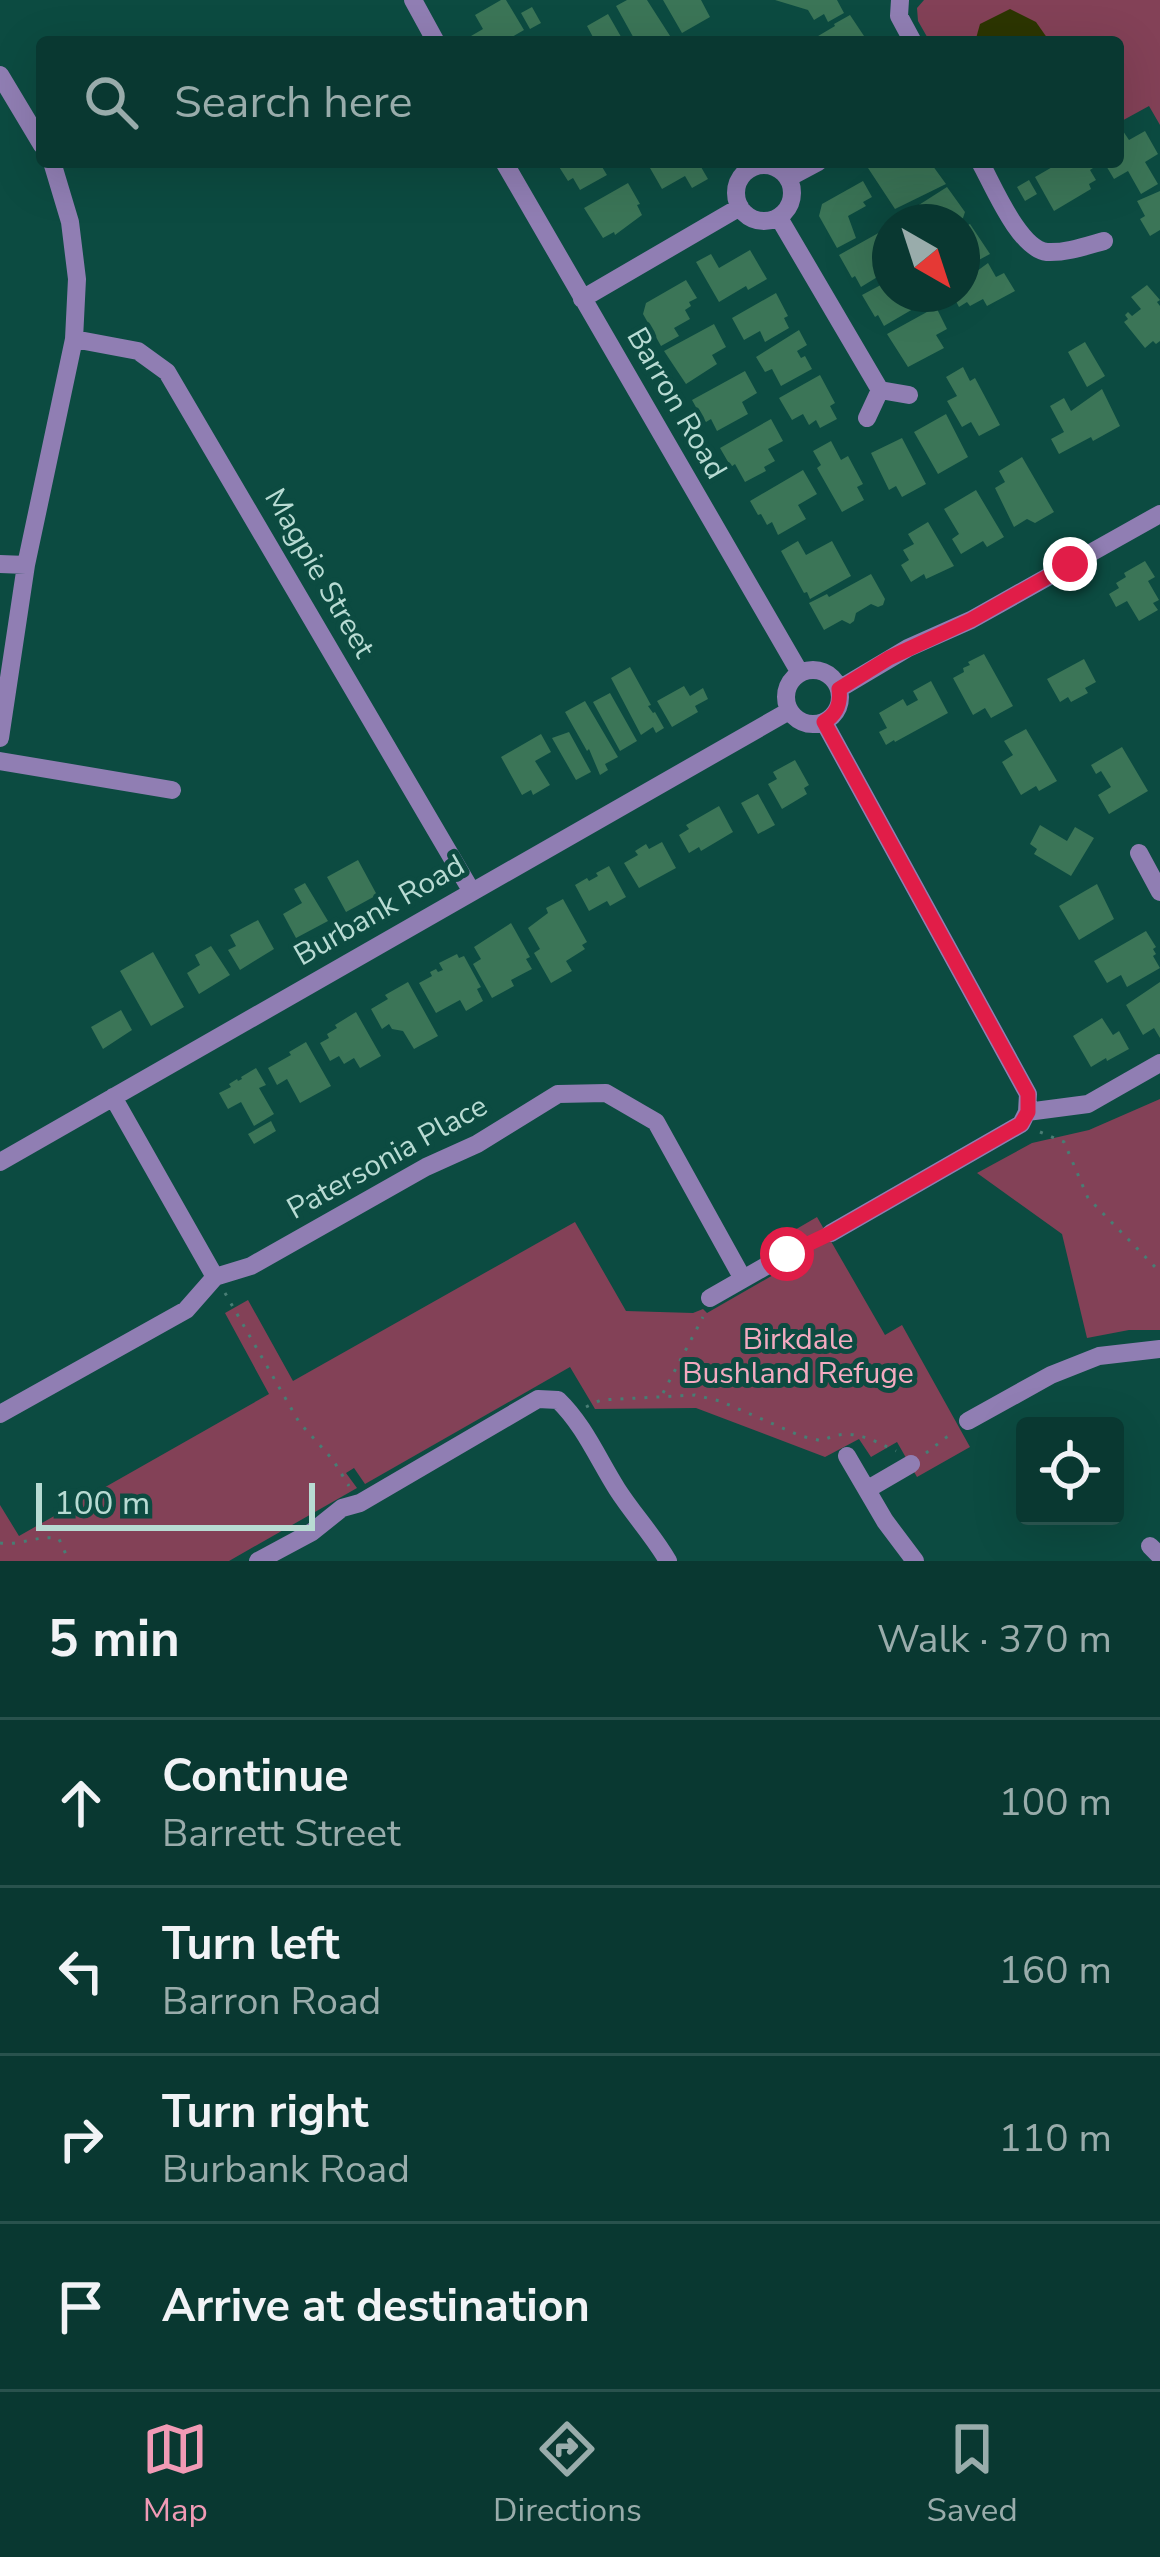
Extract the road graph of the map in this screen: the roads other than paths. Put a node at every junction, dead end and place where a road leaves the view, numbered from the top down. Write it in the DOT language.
graph roads {
  1 [pos="413,0"];
  2 [pos="900,0"];
  3 [pos="433,36"];
  4 [pos="910,36"];
  5 [pos="0,76"];
  6 [pos="36,136"];
  7 [pos="54,168"];
  8 [pos="507,168"];
  9 [pos="747,168"];
  10 [pos="776,168"];
  11 [pos="807,168"];
  12 [pos="983,168"];
  13 [pos="788,178"];
  14 [pos="740,207"];
  15 [pos="779,218"];
  16 [pos="1104,241"];
  17 [pos="582,299"];
  18 [pos="74,339"];
  19 [pos="880,390"];
  20 [pos="909,394"];
  21 [pos="868,418"];
  22 [pos="1160,514"];
  23 [pos="0,564"];
  24 [pos="26,565"];
  25 [pos="800,673"];
  26 [pos="839,689"];
  27 [pos="789,711"];
  28 [pos="824,722"];
  29 [pos="0,738"];
  30 [pos="0,761"];
  31 [pos="172,790"];
  32 [pos="1138,854"];
  33 [pos="472,892"];
  34 [pos="1160,892"];
  35 [pos="1160,1064"];
  36 [pos="113,1097"];
  37 [pos="1024,1118"];
  38 [pos="0,1162"];
  39 [pos="831,1233"];
  40 [pos="787,1254"];
  41 [pos="215,1277"];
  42 [pos="743,1279"];
  43 [pos="710,1298"];
  44 [pos="1160,1349"];
  45 [pos="0,1414"];
  46 [pos="968,1421"];
  47 [pos="847,1456"];
  48 [pos="910,1464"];
  49 [pos="868,1489"];
  50 [pos="259,1561"];
  51 [pos="668,1561"];
  52 [pos="915,1561"];
  1 -- 3 [label="street"];
  2 -- 4 [label="street"];
  5 -- 6 [label="street"];
  7 -- 18 [label="street"];
  8 -- 17 [label="street, Barron Road"];
  9 -- 14 [label="street"];
  10 -- 13 [label="street"];
  11 -- 13 [label="street"];
  12 -- 16 [label="street"];
  13 -- 15 [label="street"];
  14 -- 15 [label="street"];
  14 -- 17 [label="street"];
  15 -- 19 [label="street"];
  17 -- 25 [label="street, Barron Road"];
  18 -- 24 [label="street"];
  18 -- 33 [label="street, Magpie Street"];
  19 -- 20 [label="street"];
  19 -- 21 [label="street"];
  22 -- 26 [label="street"];
  23 -- 24 [label="street"];
  24 -- 29 [label="street"];
  25 -- 26 [label="street"];
  25 -- 27 [label="street"];
  26 -- 28 [label="street"];
  27 -- 28 [label="street"];
  27 -- 33 [label="street, Burbank Road"];
  28 -- 37 [label="street"];
  30 -- 31 [label="street"];
  32 -- 34 [label="street"];
  33 -- 36 [label="street, Burbank Road"];
  35 -- 37 [label="street"];
  36 -- 38 [label="street, Burbank Road"];
  36 -- 41 [label="street"];
  37 -- 39 [label="street"];
  40 -- 42 [label="street"];
  41 -- 42 [label="street, Patersonia Place"];
  41 -- 45 [label="street, Patersonia Place"];
  42 -- 43 [label="street"];
  44 -- 46 [label="street"];
  47 -- 49 [label="street"];
  48 -- 49 [label="street"];
  49 -- 52 [label="street"];
  50 -- 51 [label="street"];
}
